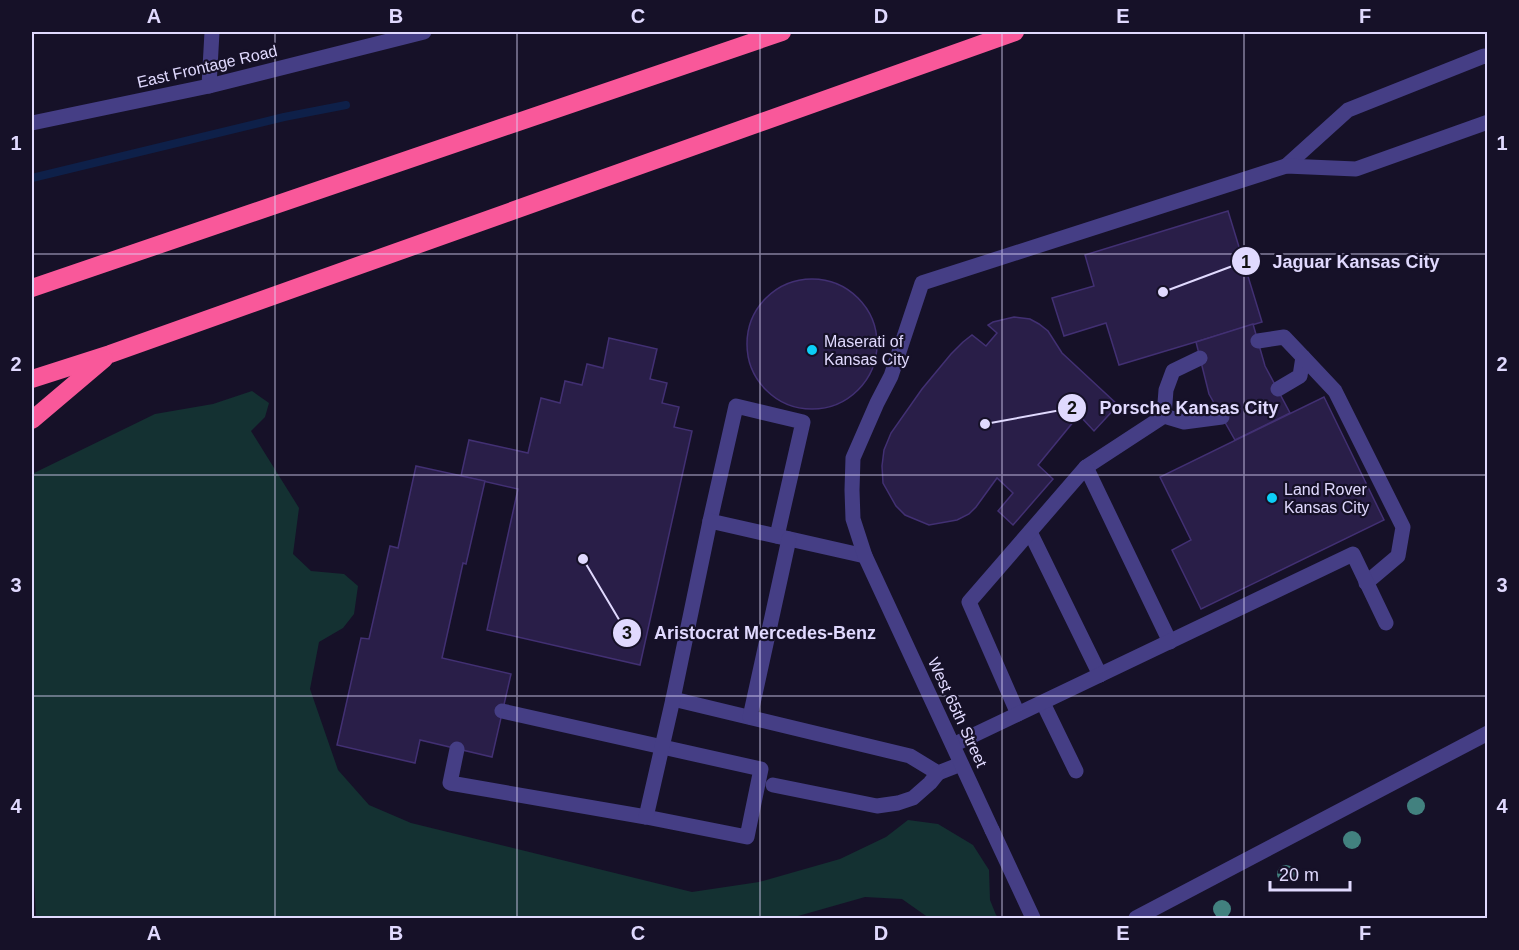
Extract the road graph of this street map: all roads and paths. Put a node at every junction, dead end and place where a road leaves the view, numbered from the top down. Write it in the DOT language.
graph roads {
  1 [pos="212,32"];
  2 [pos="424,32"];
  3 [pos="782,32"];
  4 [pos="1015,32"];
  5 [pos="1488,57"];
  6 [pos="209,86"];
  7 [pos="1488,122"];
  8 [pos="32,123"];
  9 [pos="1286,166"];
  10 [pos="64,277"];
  11 [pos="32,278"];
  12 [pos="32,288"];
  13 [pos="1258,341"];
  14 [pos="110,354"];
  15 [pos="1303,357"];
  16 [pos="1200,358"];
  17 [pos="32,380"];
  18 [pos="1278,390"];
  19 [pos="1164,416"];
  20 [pos="1222,417"];
  21 [pos="32,420"];
  22 [pos="1086,467"];
  23 [pos="710,521"];
  24 [pos="1030,532"];
  25 [pos="783,537"];
  26 [pos="866,556"];
  27 [pos="1366,583"];
  28 [pos="1386,623"];
  29 [pos="1170,642"];
  30 [pos="1100,675"];
  31 [pos="673,699"];
  32 [pos="1043,703"];
  33 [pos="502,711"];
  34 [pos="1018,714"];
  35 [pos="750,717"];
  36 [pos="1488,733"];
  37 [pos="953,745"];
  38 [pos="662,746"];
  39 [pos="457,749"];
  40 [pos="961,764"];
  41 [pos="1077,771"];
  42 [pos="938,773"];
  43 [pos="773,785"];
  44 [pos="646,817"];
  45 [pos="1033,918"];
  46 [pos="1136,918"];
  1 -- 6 [label="street"];
  2 -- 6 [label="street, East Frontage Road"];
  3 -- 10 [label="highway"];
  4 -- 14 [label="highway"];
  5 -- 9 [label="street"];
  6 -- 8 [label="street, East Frontage Road"];
  7 -- 9 [label="street"];
  9 -- 26 [label="street, West 65th Street"];
  10 -- 11 [label="highway"];
  10 -- 12 [label="highway"];
  13 -- 15 [label="street"];
  14 -- 17 [label="highway"];
  14 -- 21 [label="highway"];
  15 -- 18 [label="street"];
  15 -- 27 [label="street"];
  16 -- 19 [label="street"];
  19 -- 20 [label="street"];
  19 -- 22 [label="street"];
  22 -- 24 [label="street"];
  22 -- 29 [label="street"];
  23 -- 25 [label="street"];
  23 -- 25 [label="street"];
  23 -- 31 [label="street"];
  24 -- 30 [label="street"];
  24 -- 34 [label="street"];
  25 -- 26 [label="street"];
  25 -- 35 [label="street"];
  26 -- 37 [label="street, West 65th Street"];
  27 -- 28 [label="street"];
  27 -- 29 [label="street"];
  29 -- 30 [label="street"];
  30 -- 32 [label="street"];
  31 -- 35 [label="street"];
  31 -- 38 [label="street"];
  32 -- 34 [label="street"];
  32 -- 41 [label="street"];
  33 -- 38 [label="street"];
  34 -- 37 [label="street"];
  35 -- 42 [label="street"];
  36 -- 46 [label="street"];
  37 -- 40 [label="street, West 65th Street"];
  38 -- 44 [label="street"];
  38 -- 44 [label="street"];
  39 -- 44 [label="street"];
  40 -- 42 [label="street"];
  40 -- 45 [label="street, West 65th Street"];
  42 -- 43 [label="street"];
}
